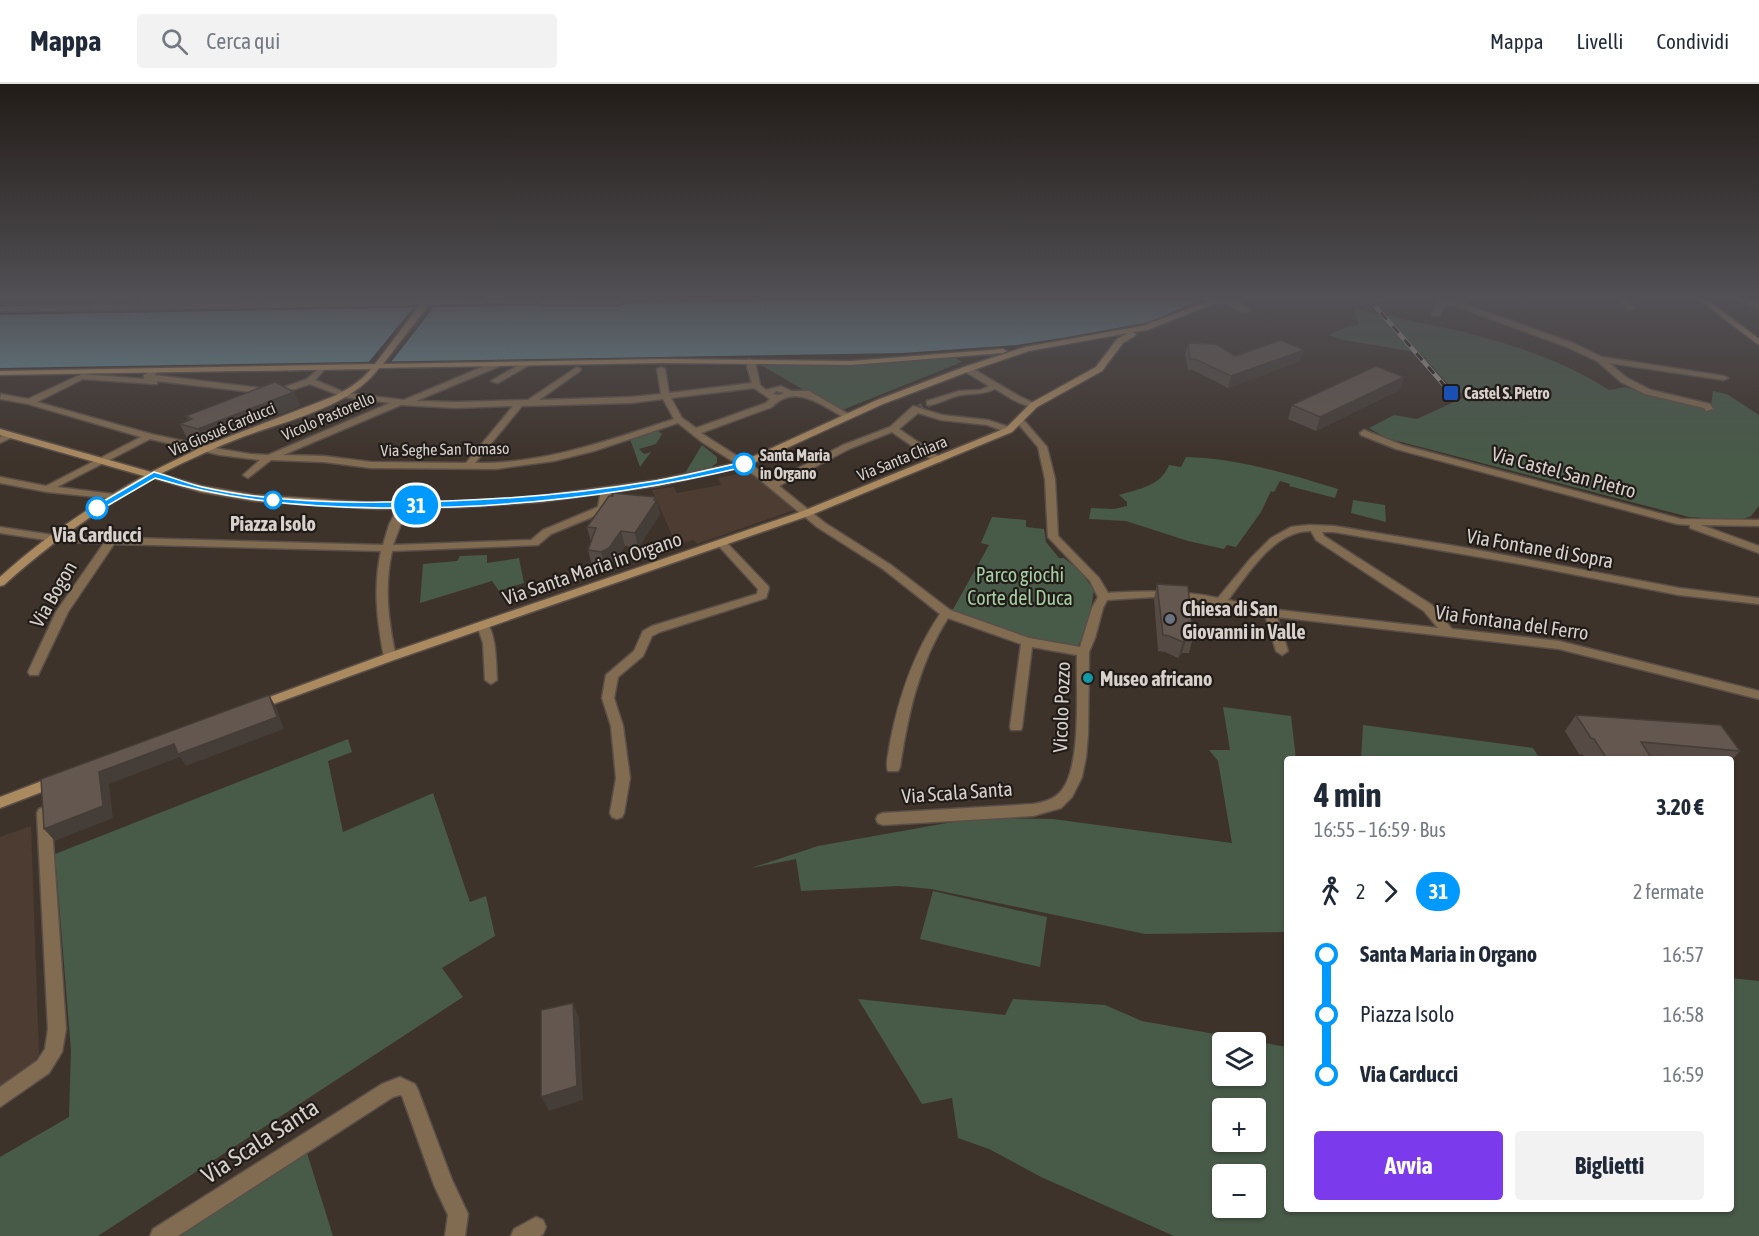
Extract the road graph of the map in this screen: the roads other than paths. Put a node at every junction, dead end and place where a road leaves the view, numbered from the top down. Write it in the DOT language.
graph roads {
  1 [pos="387,353"];
  2 [pos="984,353"];
  3 [pos="1017,353"];
  4 [pos="1108,353"];
  5 [pos="1586,353"];
  6 [pos="957,355"];
  7 [pos="1600,359"];
  8 [pos="751,361"];
  9 [pos="379,363"];
  10 [pos="497,364"];
  11 [pos="527,364"];
  12 [pos="402,367"];
  13 [pos="322,368"];
  14 [pos="576,369"];
  15 [pos="661,369"];
  16 [pos="967,369"];
  17 [pos="156,370"];
  18 [pos="0,373"];
  19 [pos="368,378"];
  20 [pos="1724,378"];
  21 [pos="310,381"];
  22 [pos="495,381"];
  23 [pos="756,381"];
  24 [pos="186,384"];
  25 [pos="996,386"];
  26 [pos="786,391"];
  27 [pos="344,395"];
  28 [pos="772,396"];
  29 [pos="1,397"];
  30 [pos="666,397"];
  31 [pos="29,402"];
  32 [pos="403,402"];
  33 [pos="530,403"];
  34 [pos="930,403"];
  35 [pos="519,404"];
  36 [pos="1034,405"];
  37 [pos="1709,409"];
  38 [pos="848,416"];
  39 [pos="679,420"];
  40 [pos="1019,420"];
  41 [pos="893,429"];
  42 [pos="1009,430"];
  43 [pos="0,432"];
  44 [pos="694,432"];
  45 [pos="1364,434"];
  46 [pos="10,435"];
  47 [pos="149,436"];
  48 [pos="0,440"];
  49 [pos="207,449"];
  50 [pos="268,458"];
  51 [pos="938,460"];
  52 [pos="100,461"];
  53 [pos="744,464"];
  54 [pos="468,466"];
  55 [pos="154,475"];
  56 [pos="249,475"];
  57 [pos="0,480"];
  58 [pos="772,486"];
  59 [pos="47,489"];
  60 [pos="606,491"];
  61 [pos="113,497"];
  62 [pos="403,506"];
  63 [pos="807,513"];
  64 [pos="1681,522"];
  65 [pos="1759,523"];
  66 [pos="1315,529"];
  67 [pos="0,530"];
  68 [pos="52,538"];
  69 [pos="112,539"];
  70 [pos="721,543"];
  71 [pos="388,548"];
  72 [pos="1759,550"];
  73 [pos="0,583"];
  74 [pos="1104,597"];
  75 [pos="1759,601"];
  76 [pos="1220,602"];
  77 [pos="946,613"];
  78 [pos="1270,614"];
  79 [pos="483,625"];
  80 [pos="1448,632"];
  81 [pos="1027,642"];
  82 [pos="1282,651"];
  83 [pos="1083,652"];
  84 [pos="390,657"];
  85 [pos="34,672"];
  86 [pos="491,680"];
  87 [pos="1759,695"];
  88 [pos="247,710"];
  89 [pos="1016,727"];
  90 [pos="893,766"];
  91 [pos="63,778"];
  92 [pos="42,786"];
  93 [pos="0,802"];
  94 [pos="1033,810"];
  95 [pos="617,813"];
  96 [pos="883,819"];
  97 [pos="0,1098"];
  98 [pos="159,1236"];
  99 [pos="455,1236"];
  1 -- 9 [label="main road"];
  2 -- 6 [label="main road"];
  3 -- 16 [label="main road"];
  4 -- 36 [label="main road"];
  5 -- 7 [label="street"];
  6 -- 8 [label="main road"];
  6 -- 16 [label="main road"];
  7 -- 20 [label="street"];
  7 -- 37 [label="street"];
  8 -- 11 [label="main road"];
  8 -- 23 [label="street"];
  9 -- 12 [label="main road"];
  9 -- 13 [label="main road"];
  9 -- 19 [label="main road"];
  10 -- 11 [label="main road"];
  10 -- 12 [label="main road"];
  10 -- 32 [label="street, Vicolo Pastorello"];
  11 -- 22 [label="street"];
  12 -- 19 [label="main road"];
  13 -- 17 [label="main road"];
  13 -- 21 [label="street"];
  14 -- 33 [label="street"];
  15 -- 30 [label="street"];
  16 -- 25 [label="street"];
  16 -- 38 [label="main road"];
  17 -- 18 [label="main road"];
  17 -- 24 [label="street"];
  19 -- 27 [label="main road, Via Giosuè Carducci"];
  21 -- 24 [label="street"];
  21 -- 27 [label="street"];
  23 -- 26 [label="street"];
  23 -- 28 [label="street"];
  23 -- 30 [label="street"];
  24 -- 31 [label="street"];
  25 -- 34 [label="street"];
  25 -- 36 [label="street"];
  26 -- 28 [label="street"];
  26 -- 38 [label="street"];
  27 -- 32 [label="street"];
  27 -- 49 [label="main road, Via Giosuè Carducci"];
  28 -- 44 [label="street"];
  29 -- 31 [label="street, Via Seghe San Tomaso"];
  30 -- 33 [label="street"];
  30 -- 39 [label="street"];
  31 -- 47 [label="street, Via Seghe San Tomaso"];
  32 -- 35 [label="street"];
  32 -- 50 [label="street, Vicolo Pastorello"];
  33 -- 35 [label="street"];
  35 -- 54 [label="street"];
  36 -- 40 [label="main road"];
  38 -- 53 [label="main road"];
  39 -- 44 [label="street"];
  39 -- 54 [label="street, Via Seghe San Tomaso"];
  40 -- 42 [label="main road"];
  40 -- 74 [label="street"];
  41 -- 42 [label="street"];
  41 -- 51 [label="street"];
  41 -- 58 [label="street"];
  42 -- 51 [label="main road, Via Santa Chiara"];
  43 -- 46 [label="main road"];
  44 -- 53 [label="street"];
  45 -- 64 [label="street, Via Castel San Pietro"];
  46 -- 48 [label="street"];
  46 -- 52 [label="main road"];
  47 -- 49 [label="street, Via Seghe San Tomaso"];
  47 -- 52 [label="street"];
  49 -- 50 [label="street, Via Seghe San Tomaso"];
  49 -- 55 [label="main road, Via Giosuè Carducci"];
  50 -- 54 [label="street, Via Seghe San Tomaso"];
  50 -- 56 [label="street"];
  51 -- 63 [label="main road, Via Santa Chiara"];
  52 -- 55 [label="main road"];
  52 -- 59 [label="street"];
  53 -- 58 [label="street"];
  53 -- 60 [label="main road"];
  55 -- 61 [label="main road, Via Giosuè Carducci"];
  55 -- 62 [label="main road"];
  57 -- 59 [label="street"];
  58 -- 63 [label="street"];
  59 -- 61 [label="street"];
  60 -- 62 [label="main road"];
  60 -- 71 [label="street"];
  61 -- 68 [label="main road, Via Giosuè Carducci"];
  62 -- 71 [label="street"];
  63 -- 70 [label="main road, Via Santa Maria in Organo"];
  63 -- 77 [label="street"];
  64 -- 65 [label="street, Via Castel San Pietro"];
  64 -- 72 [label="street"];
  66 -- 75 [label="street, Via Fontane di Sopra"];
  66 -- 76 [label="street, Via Fontane di Sopra"];
  66 -- 80 [label="street"];
  67 -- 68 [label="street"];
  68 -- 69 [label="street"];
  68 -- 73 [label="main road, Via Giosuè Carducci"];
  69 -- 71 [label="street"];
  69 -- 85 [label="street, Via Bogon"];
  70 -- 79 [label="main road, Via Santa Maria in Organo"];
  70 -- 95 [label="street"];
  71 -- 84 [label="street"];
  74 -- 76 [label="street, Via Fontana del Ferro"];
  74 -- 83 [label="street, Vicolo Pozzo"];
  76 -- 78 [label="street, Via Fontana del Ferro"];
  77 -- 81 [label="street"];
  77 -- 90 [label="street"];
  78 -- 80 [label="street, Via Fontana del Ferro"];
  78 -- 82 [label="street"];
  79 -- 84 [label="main road, Via Santa Maria in Organo"];
  79 -- 86 [label="street"];
  80 -- 87 [label="street, Via Fontana del Ferro"];
  81 -- 83 [label="street"];
  81 -- 89 [label="street"];
  83 -- 94 [label="street, Vicolo Pozzo"];
  84 -- 88 [label="main road, Via Santa Maria in Organo"];
  91 -- 92 [label="main road"];
  92 -- 93 [label="main road"];
  92 -- 97 [label="street"];
  94 -- 96 [label="street, Via Scala Santa"];
  98 -- 99 [label="street, Via Scala Santa"];
}
